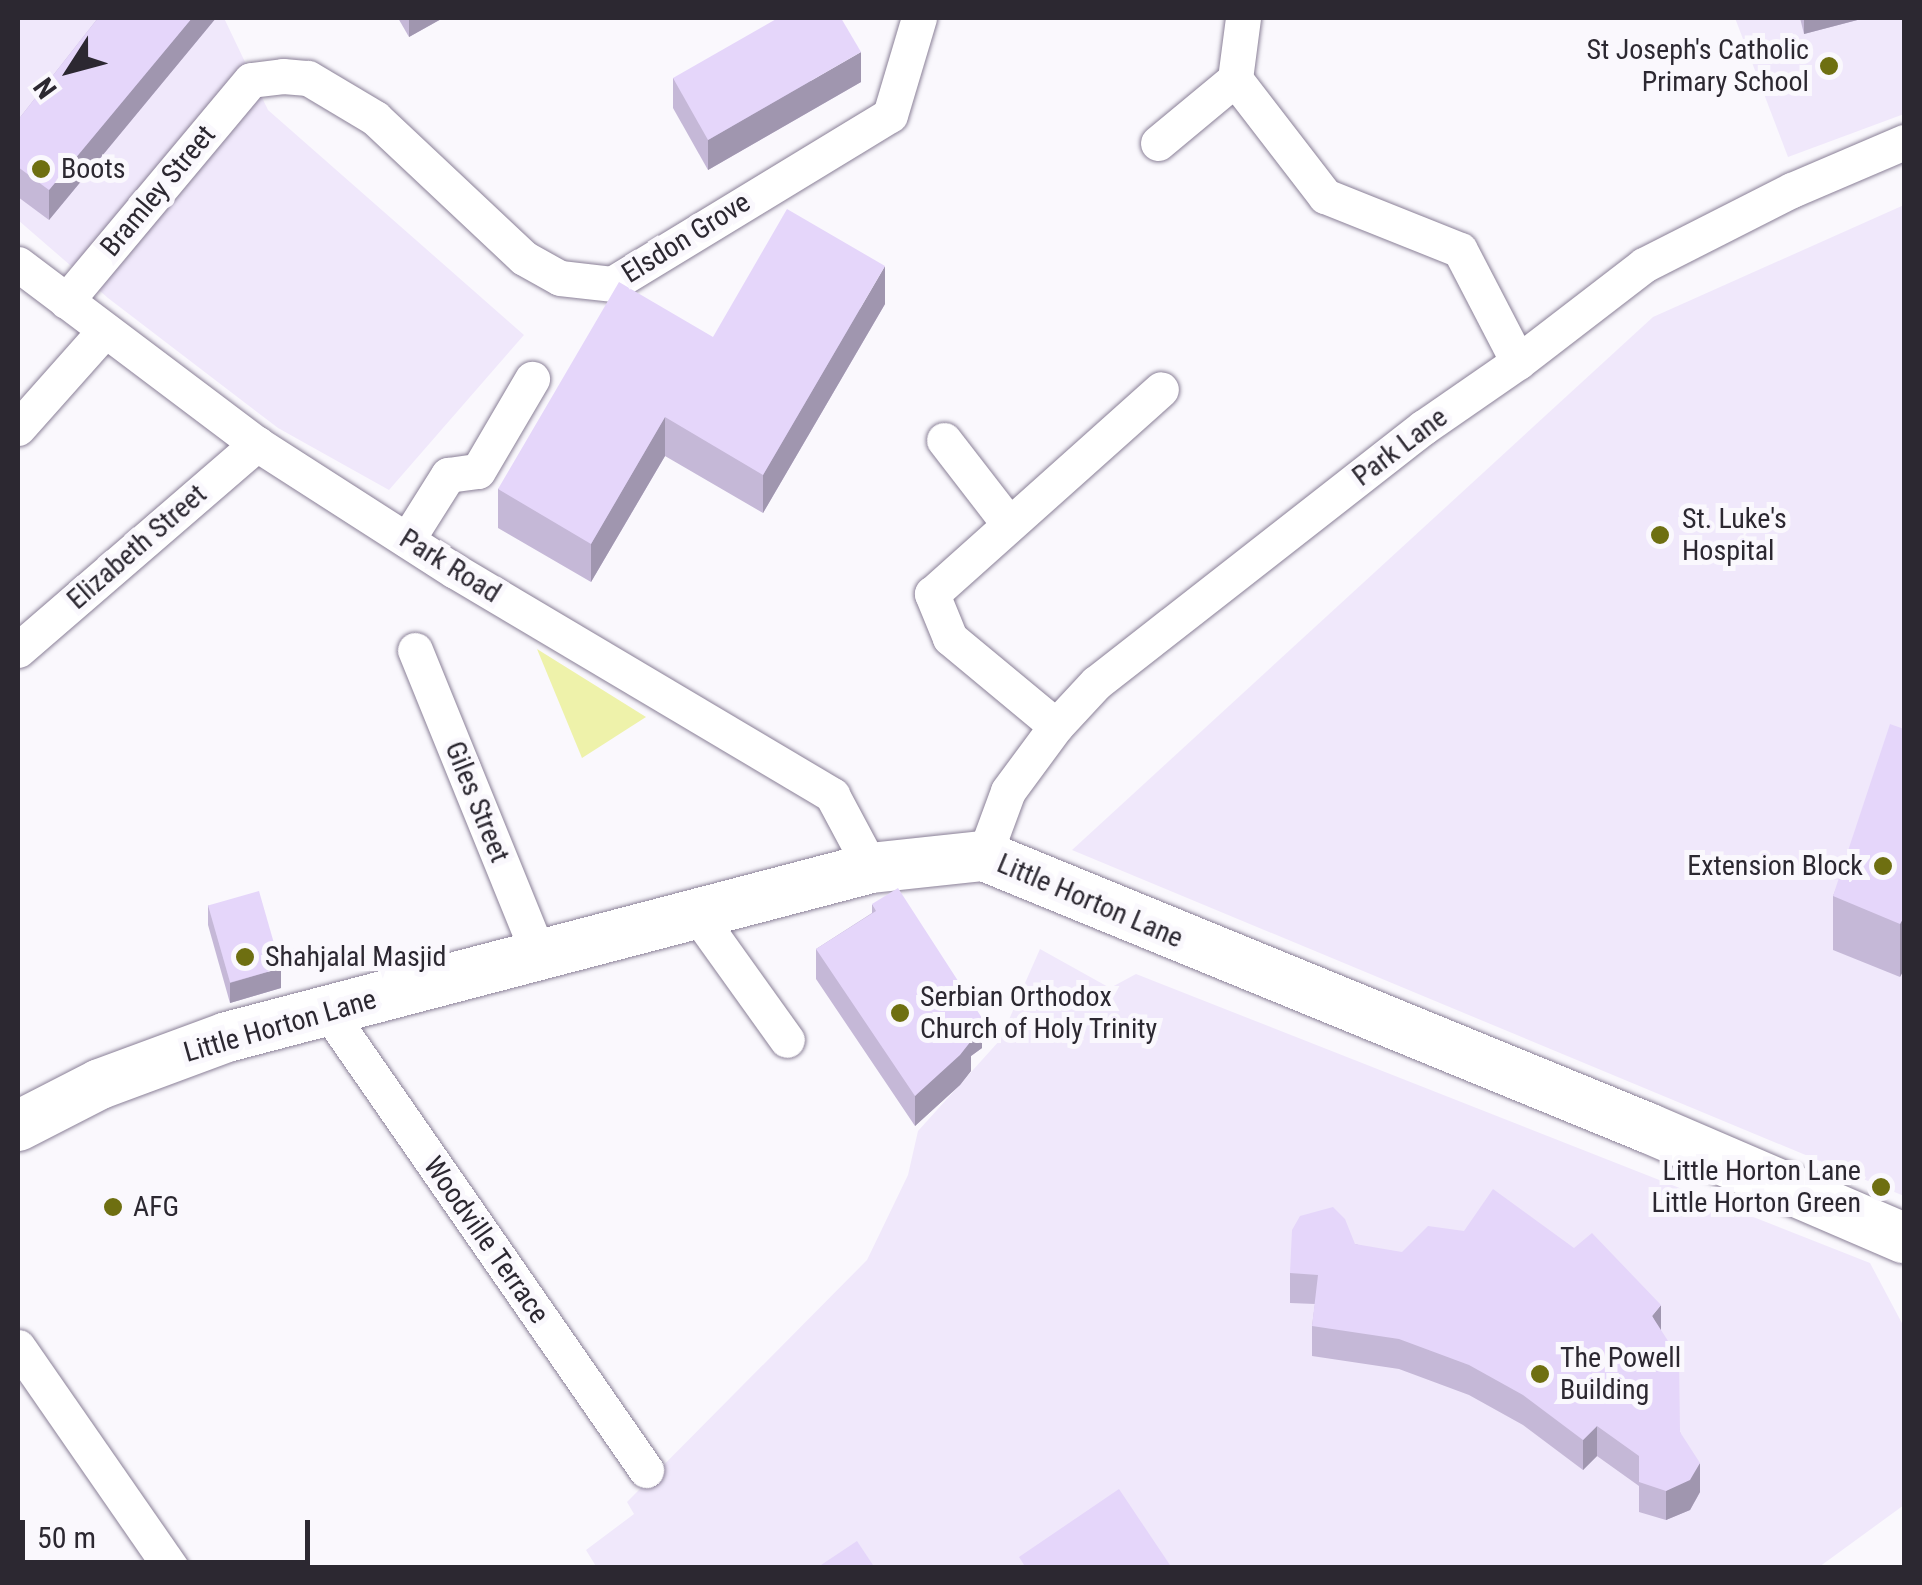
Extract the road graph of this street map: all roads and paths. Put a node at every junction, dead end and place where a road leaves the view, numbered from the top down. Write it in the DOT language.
graph roads {
  1 [pos="919,18"];
  2 [pos="1244,18"];
  3 [pos="1236,79"];
  4 [pos="251,80"];
  5 [pos="1904,142"];
  6 [pos="1158,143"];
  7 [pos="18,264"];
  8 [pos="66,301"];
  9 [pos="105,330"];
  10 [pos="1518,362"];
  11 [pos="532,380"];
  12 [pos="1161,389"];
  13 [pos="18,428"];
  14 [pos="944,440"];
  15 [pos="257,444"];
  16 [pos="1008,524"];
  17 [pos="407,540"];
  18 [pos="18,650"];
  19 [pos="416,650"];
  20 [pos="1056,726"];
  21 [pos="984,856"];
  22 [pos="871,868"];
  23 [pos="696,913"];
  24 [pos="538,953"];
  25 [pos="327,1010"];
  26 [pos="787,1040"];
  27 [pos="18,1126"];
  28 [pos="1904,1238"];
  29 [pos="18,1348"];
  30 [pos="646,1470"];
  31 [pos="171,1568"];
  1 -- 4 [label="street, Elsdon Grove"];
  2 -- 3 [label="street"];
  3 -- 6 [label="street"];
  3 -- 10 [label="street"];
  4 -- 8 [label="street, Bramley Street"];
  5 -- 10 [label="street, Park Lane"];
  7 -- 8 [label="street, Park Road"];
  8 -- 9 [label="street, Park Road"];
  9 -- 13 [label="street"];
  9 -- 15 [label="street, Park Road"];
  10 -- 20 [label="street, Park Lane"];
  11 -- 17 [label="street"];
  12 -- 16 [label="street"];
  14 -- 16 [label="street"];
  15 -- 17 [label="street, Park Road"];
  15 -- 18 [label="street, Elizabeth Street"];
  16 -- 20 [label="street"];
  17 -- 22 [label="street, Park Road"];
  19 -- 24 [label="street, Giles Street"];
  20 -- 21 [label="street, Park Lane"];
  21 -- 22 [label="street, Little Horton Lane"];
  21 -- 28 [label="street, Little Horton Lane"];
  22 -- 23 [label="street, Little Horton Lane"];
  23 -- 24 [label="street, Little Horton Lane"];
  23 -- 26 [label="street"];
  24 -- 25 [label="street, Little Horton Lane"];
  25 -- 27 [label="street, Little Horton Lane"];
  25 -- 30 [label="street, Woodville Terrace"];
  29 -- 31 [label="street"];
}
